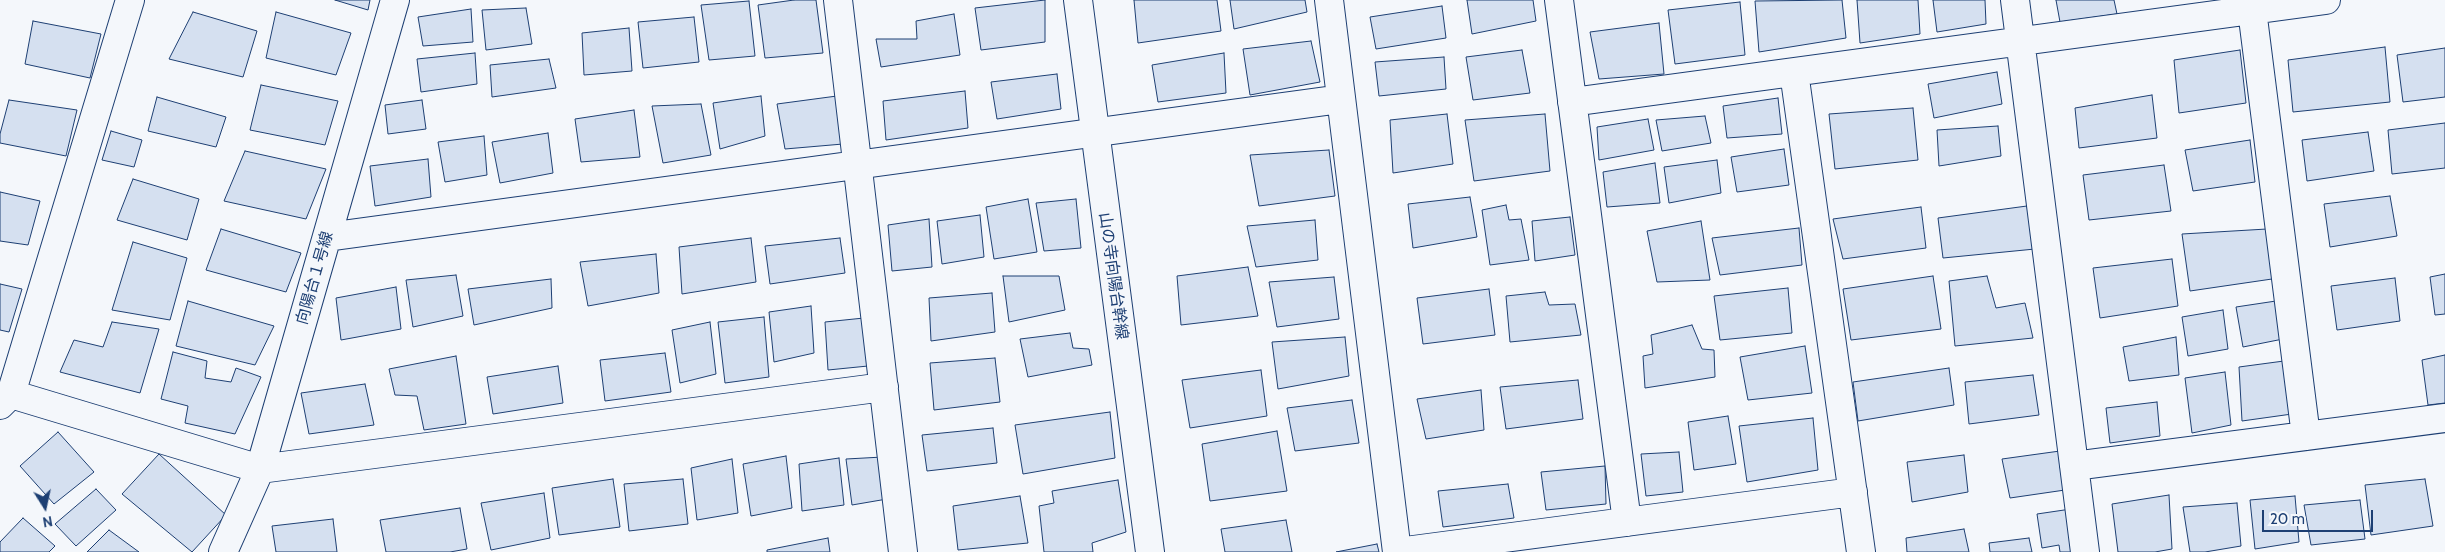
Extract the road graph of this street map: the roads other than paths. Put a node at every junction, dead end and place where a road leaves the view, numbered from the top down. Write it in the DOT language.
graph roads {
  1 [pos="130,0"];
  2 [pos="395,0"];
  3 [pos="838,0"];
  4 [pos="1078,0"];
  5 [pos="1329,0"];
  6 [pos="1559,0"];
  7 [pos="2015,0"];
  8 [pos="2326,0"];
  9 [pos="2252,10"];
  10 [pos="2020,41"];
  11 [pos="1794,72"];
  12 [pos="1341,99"];
  13 [pos="1572,102"];
  14 [pos="1094,133"];
  15 [pos="858,165"];
  16 [pos="327,237"];
  17 [pos="884,387"];
  18 [pos="6,400"];
  19 [pos="2445,418"];
  20 [pos="2306,436"];
  21 [pos="2074,466"];
  22 [pos="260,468"];
  23 [pos="1853,492"];
  24 [pos="1627,522"];
  25 [pos="223,552"];
  26 [pos="903,552"];
  27 [pos="1150,552"];
  28 [pos="1398,552"];
  29 [pos="1861,552"];
  30 [pos="2085,552"];
  1 -- 18 [label="street"];
  2 -- 16 [label="street, 向陽台１号線"];
  3 -- 15 [label="street"];
  4 -- 14 [label="street, 山の寺向陽台幹線"];
  5 -- 12 [label="street"];
  6 -- 13 [label="street"];
  7 -- 10 [label="street"];
  8 -- 9 [label="street"];
  9 -- 10 [label="street"];
  9 -- 20 [label="street"];
  10 -- 11 [label="street"];
  10 -- 21 [label="street"];
  11 -- 13 [label="street"];
  11 -- 23 [label="street"];
  12 -- 14 [label="street"];
  12 -- 28 [label="street"];
  13 -- 24 [label="street"];
  14 -- 15 [label="street"];
  14 -- 27 [label="street, 山の寺向陽台幹線"];
  15 -- 16 [label="street"];
  15 -- 17 [label="street"];
  16 -- 22 [label="street, 向陽台１号線"];
  17 -- 22 [label="street"];
  17 -- 26 [label="street"];
  18 -- 22 [label="street"];
  19 -- 20 [label="street"];
  20 -- 21 [label="street"];
  21 -- 30 [label="street"];
  22 -- 25 [label="street, 向陽台１号線"];
  23 -- 24 [label="street"];
  23 -- 29 [label="street"];
  24 -- 28 [label="street"];
}
